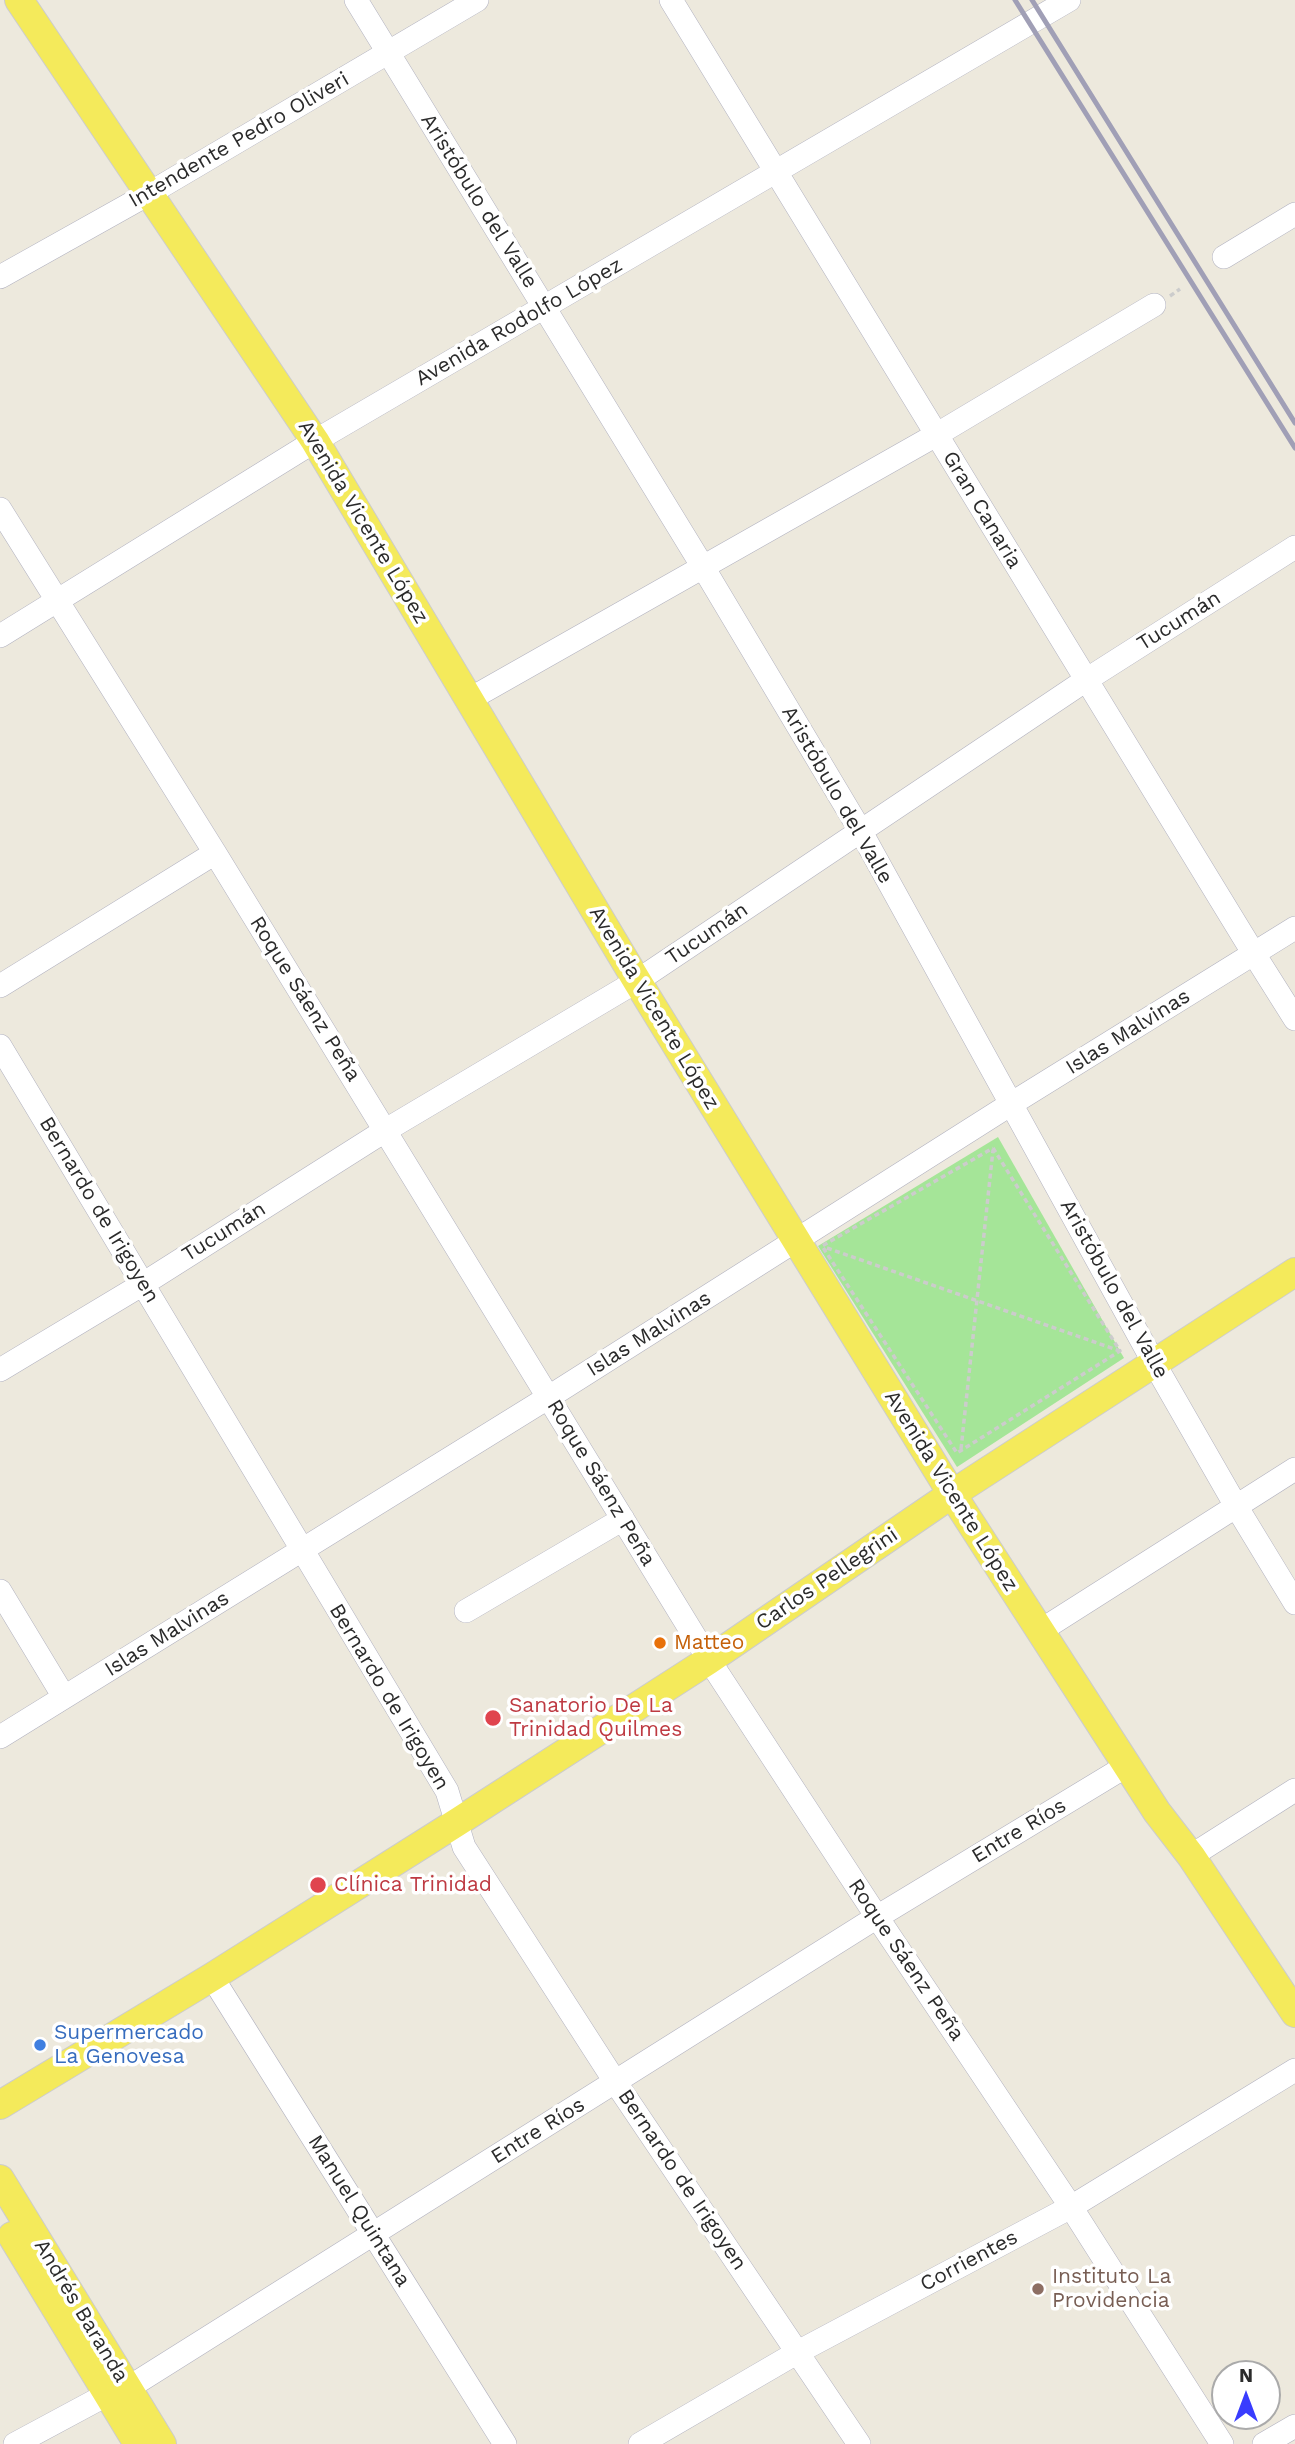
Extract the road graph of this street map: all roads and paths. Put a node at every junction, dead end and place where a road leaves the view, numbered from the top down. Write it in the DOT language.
graph roads {
  1 [pos="19,0"];
  2 [pos="356,0"];
  3 [pos="477,0"];
  4 [pos="671,0"];
  5 [pos="1069,0"];
  6 [pos="388,53"];
  7 [pos="777,172"];
  8 [pos="150,193"];
  9 [pos="1295,214"];
  10 [pos="1224,257"];
  11 [pos="0,277"];
  12 [pos="1154,305"];
  13 [pos="545,308"];
  14 [pos="936,435"];
  15 [pos="315,441"];
  16 [pos="0,509"];
  17 [pos="1295,547"];
  18 [pos="703,566"];
  19 [pos="59,599"];
  20 [pos="0,636"];
  21 [pos="1086,680"];
  22 [pos="470,699"];
  23 [pos="860,831"];
  24 [pos="215,853"];
  25 [pos="1295,928"];
  26 [pos="1254,954"];
  27 [pos="637,981"];
  28 [pos="0,986"];
  29 [pos="1295,1019"];
  30 [pos="0,1046"];
  31 [pos="1011,1104"];
  32 [pos="386,1130"];
  33 [pos="993,1148"];
  34 [pos="809,1244"];
  35 [pos="1295,1272"];
  36 [pos="143,1283"];
  37 [pos="977,1300"];
  38 [pos="1120,1352"];
  39 [pos="1154,1363"];
  40 [pos="0,1370"];
  41 [pos="549,1397"];
  42 [pos="960,1450"];
  43 [pos="1295,1468"];
  44 [pos="952,1494"];
  45 [pos="1236,1506"];
  46 [pos="623,1519"];
  47 [pos="302,1551"];
  48 [pos="0,1591"];
  49 [pos="1295,1602"];
  50 [pos="467,1611"];
  51 [pos="1040,1631"];
  52 [pos="709,1660"];
  53 [pos="64,1697"];
  54 [pos="0,1737"];
  55 [pos="1128,1765"];
  56 [pos="1295,1790"];
  57 [pos="456,1823"];
  58 [pos="1191,1856"];
  59 [pos="877,1917"];
  60 [pos="212,1977"];
  61 [pos="1295,2013"];
  62 [pos="1295,2070"];
  63 [pos="616,2083"];
  64 [pos="0,2105"];
  65 [pos="0,2179"];
  66 [pos="1071,2207"];
  67 [pos="0,2216"];
  68 [pos="373,2234"];
  69 [pos="798,2351"];
  70 [pos="118,2391"];
  71 [pos="1295,2426"];
  72 [pos="15,2444"];
  73 [pos="138,2444"];
  74 [pos="162,2444"];
  75 [pos="505,2444"];
  76 [pos="639,2444"];
  77 [pos="859,2444"];
  78 [pos="1222,2444"];
  79 [pos="1264,2444"];
  1 -- 8 [label="main road, Avenida Vicente López"];
  2 -- 6 [label="street, Aristóbulo del Valle"];
  3 -- 6 [label="street, Intendente Pedro Oliveri"];
  4 -- 7 [label="street, Gran Canaria"];
  5 -- 7 [label="street, Avenida Rodolfo López"];
  6 -- 8 [label="street, Intendente Pedro Oliveri"];
  6 -- 13 [label="street, Aristóbulo del Valle"];
  7 -- 13 [label="street, Avenida Rodolfo López"];
  7 -- 14 [label="street, Gran Canaria"];
  8 -- 11 [label="street, Intendente Pedro Oliveri"];
  8 -- 15 [label="main road, Avenida Vicente López"];
  9 -- 10 [label="street"];
  12 -- 14 [label="street"];
  13 -- 15 [label="street, Avenida Rodolfo López"];
  13 -- 18 [label="street, Aristóbulo del Valle"];
  14 -- 18 [label="street"];
  14 -- 21 [label="street, Gran Canaria"];
  15 -- 19 [label="street, Avenida Rodolfo López"];
  15 -- 22 [label="main road, Avenida Vicente López"];
  16 -- 19 [label="street, Roque Sáenz Peña"];
  17 -- 21 [label="street, Tucumán"];
  18 -- 22 [label="street"];
  18 -- 23 [label="street, Aristóbulo del Valle"];
  19 -- 20 [label="street, Avenida Rodolfo López"];
  19 -- 24 [label="street, Roque Sáenz Peña"];
  21 -- 23 [label="street, Tucumán"];
  21 -- 26 [label="street, Gran Canaria"];
  22 -- 27 [label="main road, Avenida Vicente López"];
  23 -- 27 [label="street, Tucumán"];
  23 -- 31 [label="street, Aristóbulo del Valle"];
  24 -- 28 [label="street"];
  24 -- 32 [label="street, Roque Sáenz Peña"];
  25 -- 26 [label="street, Islas Malvinas"];
  26 -- 29 [label="street, Gran Canaria"];
  26 -- 31 [label="street, Islas Malvinas"];
  27 -- 32 [label="street, Tucumán"];
  27 -- 34 [label="main road, Avenida Vicente López"];
  30 -- 36 [label="street, Bernardo de Irigoyen"];
  31 -- 34 [label="street, Islas Malvinas"];
  31 -- 39 [label="street, Aristóbulo del Valle"];
  32 -- 36 [label="street, Tucumán"];
  32 -- 41 [label="street, Roque Sáenz Peña"];
  33 -- 34 [label="path"];
  33 -- 37 [label="path"];
  33 -- 38 [label="path"];
  34 -- 37 [label="path"];
  34 -- 41 [label="street, Islas Malvinas"];
  34 -- 42 [label="path"];
  34 -- 44 [label="main road, Avenida Vicente López"];
  35 -- 39 [label="main road, Carlos Pellegrini"];
  36 -- 40 [label="street, Tucumán"];
  36 -- 47 [label="street, Bernardo de Irigoyen"];
  37 -- 38 [label="path"];
  37 -- 42 [label="path"];
  38 -- 42 [label="path"];
  39 -- 44 [label="main road, Carlos Pellegrini"];
  39 -- 45 [label="street, Aristóbulo del Valle"];
  41 -- 46 [label="street, Roque Sáenz Peña"];
  41 -- 47 [label="street, Islas Malvinas"];
  43 -- 45 [label="street"];
  44 -- 51 [label="main road, Avenida Vicente López"];
  44 -- 52 [label="main road, Carlos Pellegrini"];
  45 -- 49 [label="street, Aristóbulo del Valle"];
  45 -- 51 [label="street"];
  46 -- 50 [label="street"];
  46 -- 52 [label="street, Roque Sáenz Peña"];
  47 -- 53 [label="street, Islas Malvinas"];
  47 -- 57 [label="street, Bernardo de Irigoyen"];
  48 -- 53 [label="street"];
  51 -- 55 [label="main road, Avenida Vicente López"];
  52 -- 57 [label="main road, Carlos Pellegrini"];
  52 -- 59 [label="street, Roque Sáenz Peña"];
  53 -- 54 [label="street, Islas Malvinas"];
  55 -- 58 [label="main road, Avenida Vicente López"];
  55 -- 59 [label="street, Entre Ríos"];
  56 -- 58 [label="street"];
  57 -- 60 [label="main road, Carlos Pellegrini"];
  57 -- 63 [label="street, Bernardo de Irigoyen"];
  58 -- 61 [label="main road, Avenida Vicente López"];
  59 -- 63 [label="street, Entre Ríos"];
  59 -- 66 [label="street, Roque Sáenz Peña"];
  60 -- 64 [label="main road, Carlos Pellegrini"];
  60 -- 68 [label="street, Manuel Quintana"];
  62 -- 66 [label="street, Corrientes"];
  63 -- 68 [label="street, Entre Ríos"];
  63 -- 69 [label="street, Bernardo de Irigoyen"];
  65 -- 70 [label="main road, Andrés Baranda"];
  66 -- 69 [label="street, Corrientes"];
  66 -- 78 [label="street, Roque Sáenz Peña"];
  67 -- 70 [label="main road, Andrés Baranda"];
  68 -- 70 [label="street, Entre Ríos"];
  68 -- 75 [label="street, Manuel Quintana"];
  69 -- 76 [label="street, Corrientes"];
  69 -- 77 [label="street, Bernardo de Irigoyen"];
  70 -- 72 [label="street, Entre Ríos"];
  70 -- 73 [label="main road, Andrés Baranda"];
  70 -- 74 [label="main road, Andrés Baranda"];
  71 -- 79 [label="street"];
}
